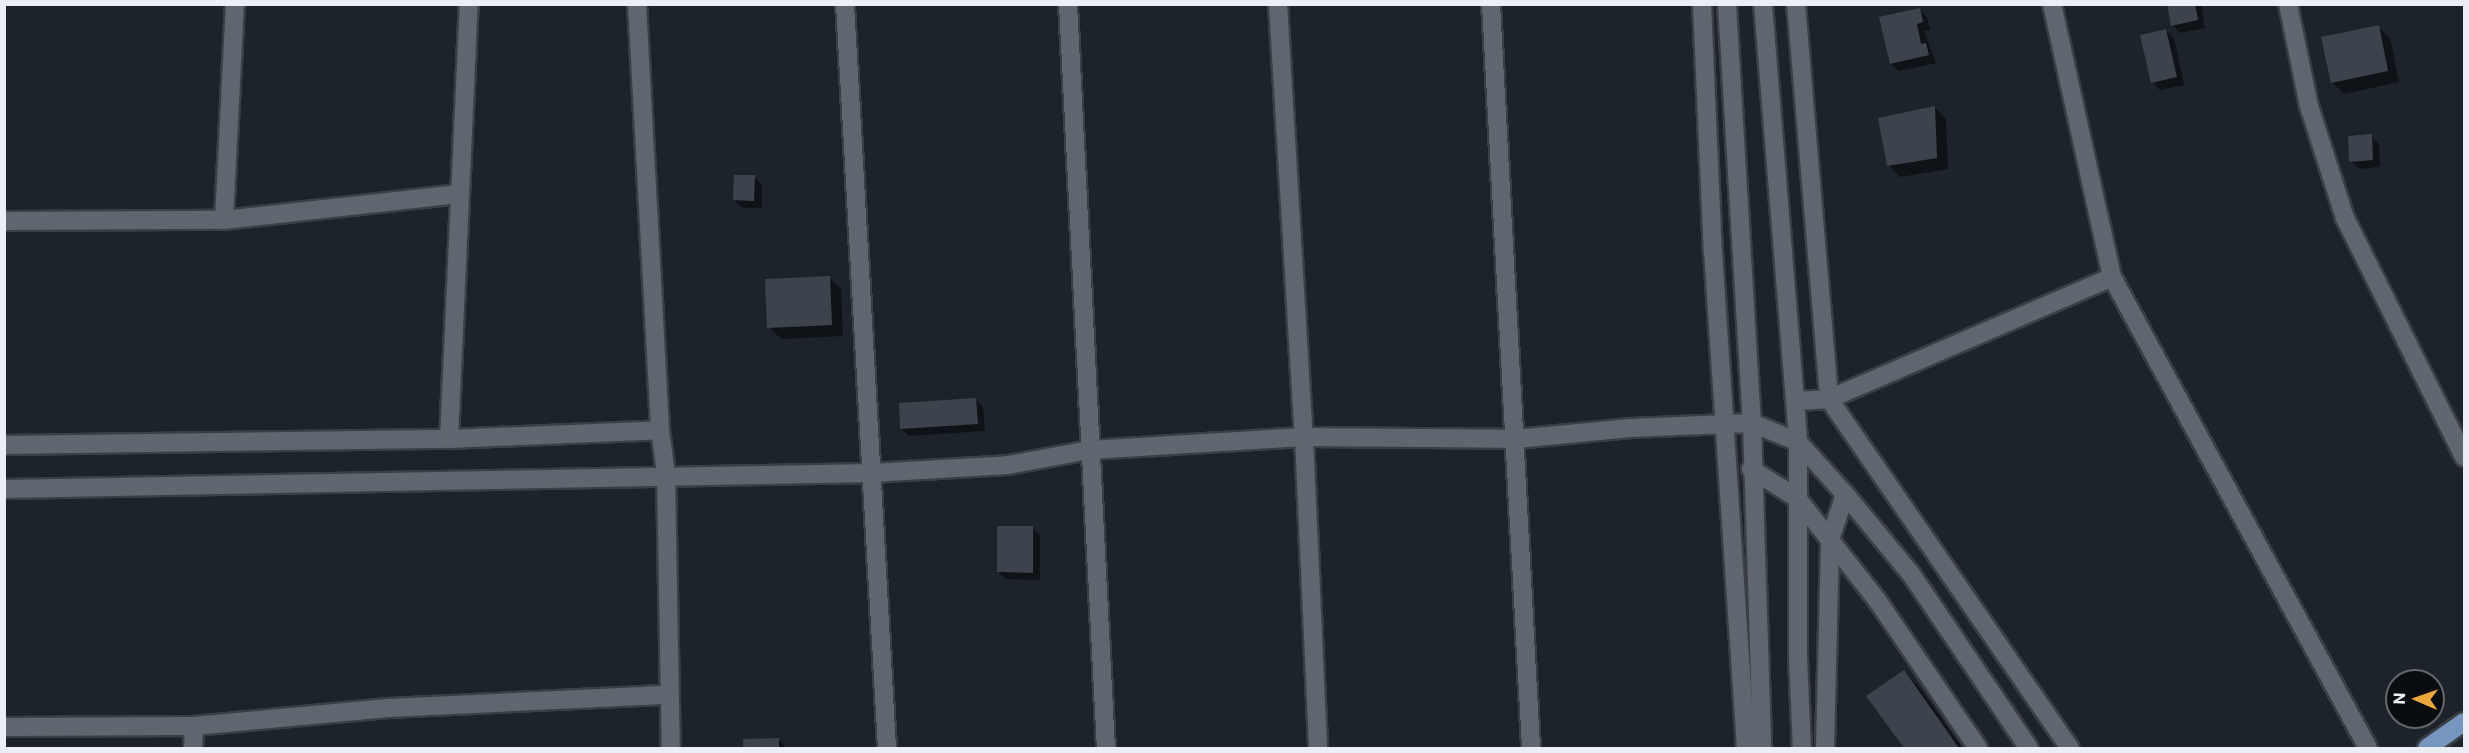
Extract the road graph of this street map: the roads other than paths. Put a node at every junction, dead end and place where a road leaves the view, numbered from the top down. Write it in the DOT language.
graph roads {
  1 [pos="235,4"];
  2 [pos="469,4"];
  3 [pos="637,4"];
  4 [pos="844,4"];
  5 [pos="1068,4"];
  6 [pos="1278,4"];
  7 [pos="1491,4"];
  8 [pos="1702,4"];
  9 [pos="1726,4"];
  10 [pos="1763,4"];
  11 [pos="1796,4"];
  12 [pos="2052,4"];
  13 [pos="2288,4"];
  14 [pos="460,195"];
  15 [pos="224,220"];
  16 [pos="4,221"];
  17 [pos="2112,277"];
  18 [pos="1829,399"];
  19 [pos="1795,401"];
  20 [pos="1752,423"];
  21 [pos="1726,424"];
  22 [pos="660,430"];
  23 [pos="1304,437"];
  24 [pos="450,439"];
  25 [pos="1516,439"];
  26 [pos="1798,442"];
  27 [pos="4,445"];
  28 [pos="1090,450"];
  29 [pos="2464,457"];
  30 [pos="1751,469"];
  31 [pos="871,473"];
  32 [pos="666,474"];
  33 [pos="4,489"];
  34 [pos="1845,494"];
  35 [pos="1797,498"];
  36 [pos="1830,540"];
  37 [pos="668,695"];
  38 [pos="2464,722"];
  39 [pos="194,726"];
  40 [pos="4,728"];
  41 [pos="193,748"];
  42 [pos="670,748"];
  43 [pos="886,748"];
  44 [pos="1106,748"];
  45 [pos="1318,748"];
  46 [pos="1531,748"];
  47 [pos="1746,748"];
  48 [pos="1762,748"];
  49 [pos="1802,748"];
  50 [pos="1825,748"];
  51 [pos="1978,748"];
  52 [pos="2029,748"];
  53 [pos="2070,748"];
  54 [pos="2368,748"];
  55 [pos="2427,748"];
  1 -- 15 [label="street"];
  2 -- 14 [label="street"];
  3 -- 22 [label="street"];
  4 -- 31 [label="street"];
  5 -- 28 [label="street"];
  6 -- 23 [label="street"];
  7 -- 25 [label="street"];
  8 -- 21 [label="street"];
  9 -- 20 [label="street"];
  10 -- 19 [label="street"];
  11 -- 18 [label="street"];
  12 -- 17 [label="street"];
  13 -- 29 [label="street"];
  14 -- 15 [label="street"];
  14 -- 24 [label="street"];
  15 -- 16 [label="street"];
  17 -- 18 [label="street"];
  17 -- 54 [label="street"];
  18 -- 19 [label="street"];
  18 -- 53 [label="street"];
  19 -- 26 [label="street"];
  20 -- 21 [label="street"];
  20 -- 26 [label="street"];
  20 -- 30 [label="street"];
  21 -- 25 [label="street"];
  21 -- 47 [label="street"];
  22 -- 24 [label="street"];
  22 -- 32 [label="street"];
  23 -- 25 [label="street"];
  23 -- 28 [label="street"];
  23 -- 45 [label="street"];
  24 -- 27 [label="street"];
  25 -- 46 [label="street"];
  26 -- 34 [label="street"];
  26 -- 35 [label="street"];
  28 -- 31 [label="street"];
  28 -- 44 [label="street"];
  30 -- 35 [label="street"];
  30 -- 48 [label="street"];
  31 -- 32 [label="street"];
  31 -- 43 [label="street"];
  32 -- 33 [label="street"];
  32 -- 37 [label="street"];
  34 -- 36 [label="street"];
  34 -- 52 [label="street"];
  35 -- 36 [label="street"];
  35 -- 49 [label="street"];
  36 -- 50 [label="street"];
  36 -- 51 [label="street"];
  37 -- 39 [label="street"];
  37 -- 42 [label="street"];
  38 -- 55 [label="main road"];
  39 -- 40 [label="street"];
  39 -- 41 [label="street"];
}
